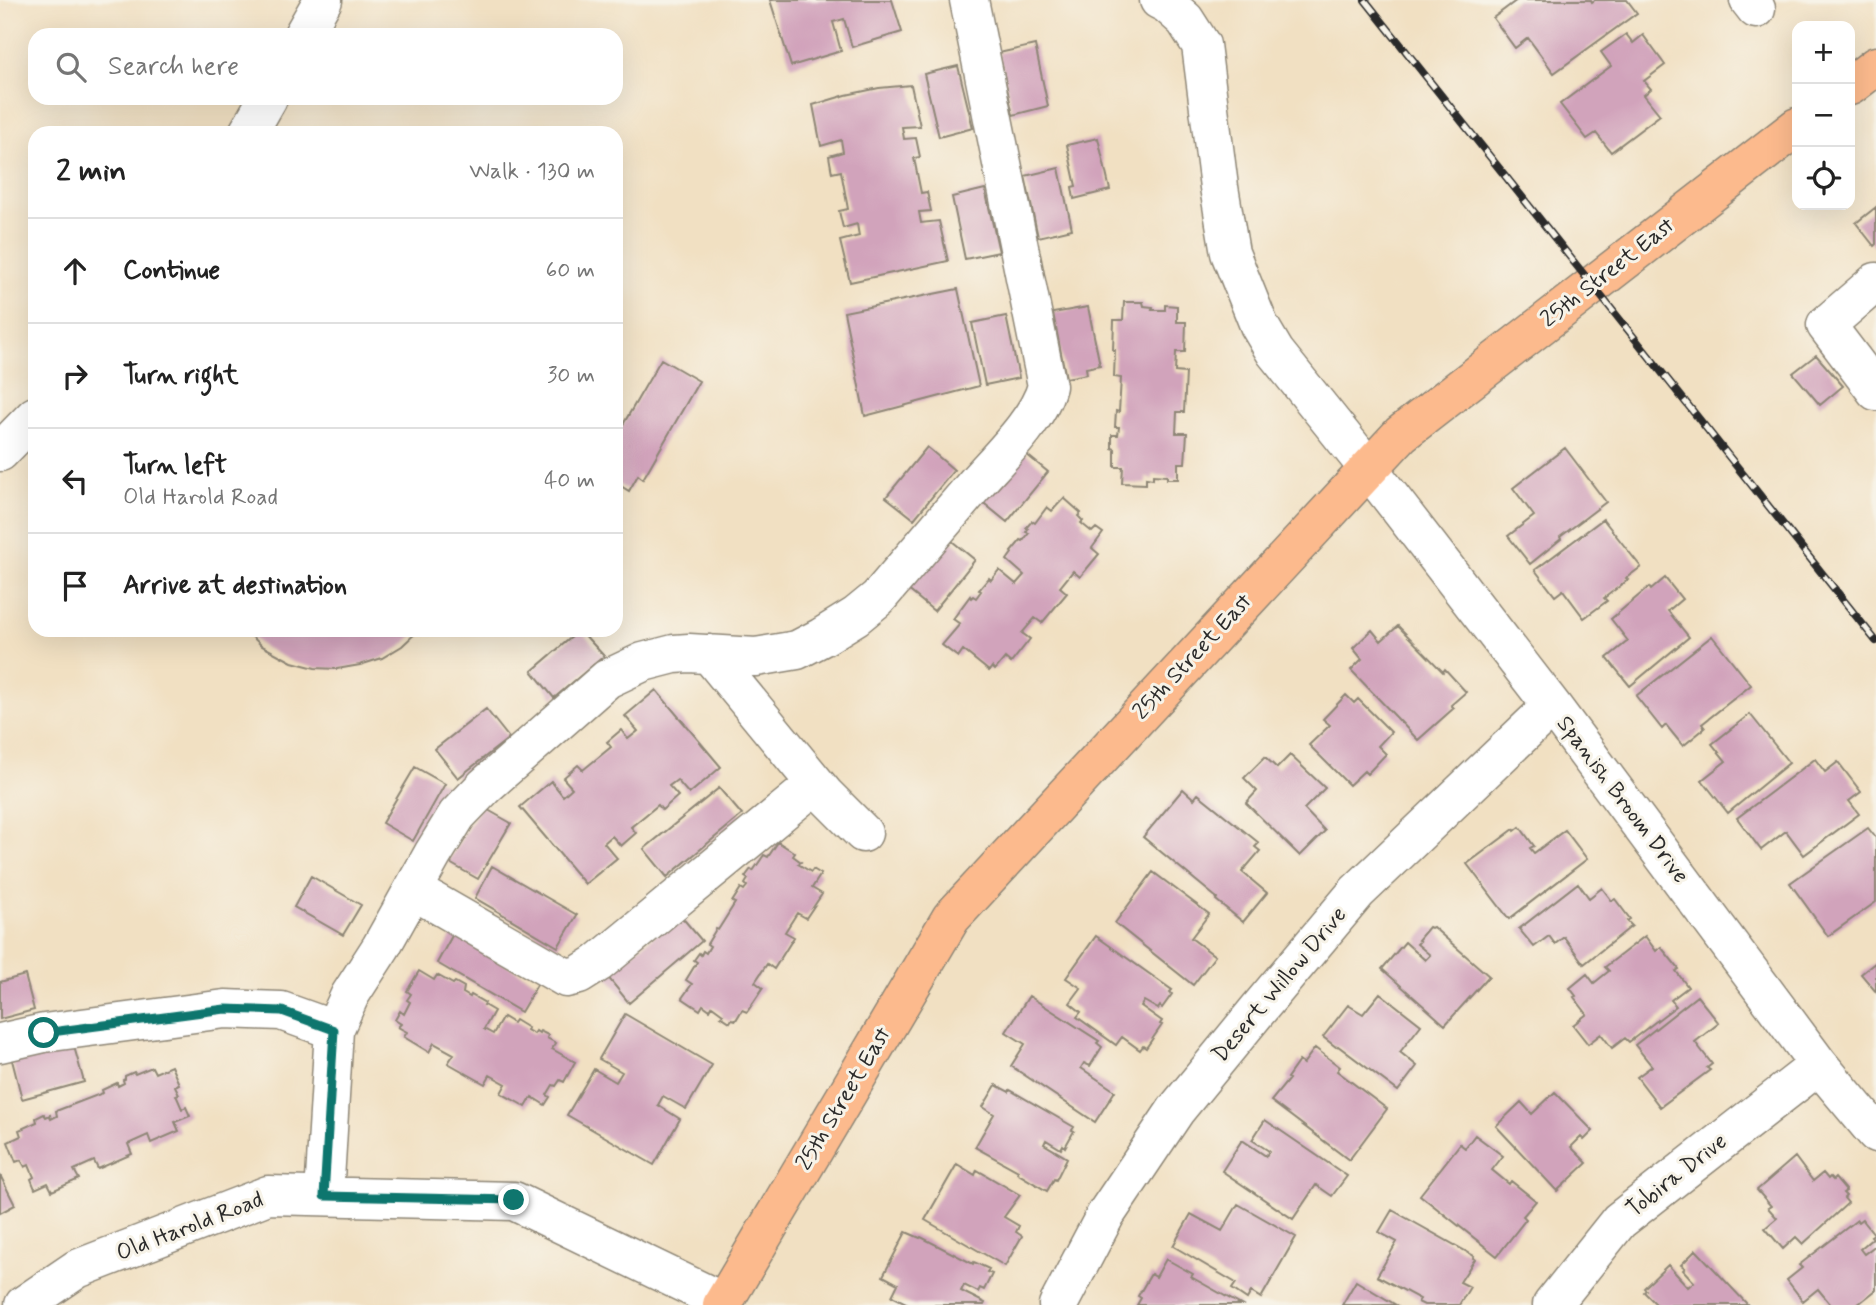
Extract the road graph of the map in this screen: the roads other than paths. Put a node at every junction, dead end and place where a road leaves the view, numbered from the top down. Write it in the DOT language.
graph roads {
  1 [pos="323,0"];
  2 [pos="969,0"];
  3 [pos="976,0"];
  4 [pos="1002,0"];
  5 [pos="1159,0"];
  6 [pos="307,28"];
  7 [pos="1876,66"];
  8 [pos="1853,84"];
  9 [pos="264,105"];
  10 [pos="252,126"];
  11 [pos="1792,131"];
  12 [pos="1876,282"];
  13 [pos="1876,391"];
  14 [pos="28,423"];
  15 [pos="0,452"];
  16 [pos="1368,468"];
  17 [pos="709,654"];
  18 [pos="1552,706"];
  19 [pos="825,795"];
  20 [pos="863,833"];
  21 [pos="413,890"];
  22 [pos="334,1030"];
  23 [pos="0,1043"];
  24 [pos="1819,1065"];
  25 [pos="1876,1133"];
  26 [pos="324,1196"];
  27 [pos="723,1304"];
  28 [pos="24,1305"];
  29 [pos="1058,1305"];
  30 [pos="1552,1305"];
  1 -- 6 [label="street"];
  2 -- 17 [label="street"];
  3 -- 4 [label="street"];
  5 -- 16 [label="street, Spanish Broom Drive"];
  7 -- 8 [label="main road"];
  9 -- 10 [label="street"];
  11 -- 16 [label="main road, 25th Street East"];
  12 -- 13 [label="street"];
  14 -- 15 [label="street"];
  16 -- 18 [label="street, Spanish Broom Drive"];
  16 -- 27 [label="main road, 25th Street East"];
  17 -- 19 [label="street"];
  17 -- 21 [label="street"];
  18 -- 24 [label="street, Spanish Broom Drive"];
  18 -- 29 [label="street, Desert Willow Drive"];
  19 -- 20 [label="street"];
  19 -- 21 [label="street"];
  21 -- 22 [label="street"];
  22 -- 23 [label="street"];
  22 -- 26 [label="street"];
  24 -- 25 [label="street, Spanish Broom Drive"];
  24 -- 30 [label="street, Tobira Drive"];
  26 -- 27 [label="street, Old Harold Road"];
  26 -- 28 [label="street, Old Harold Road"];
}
